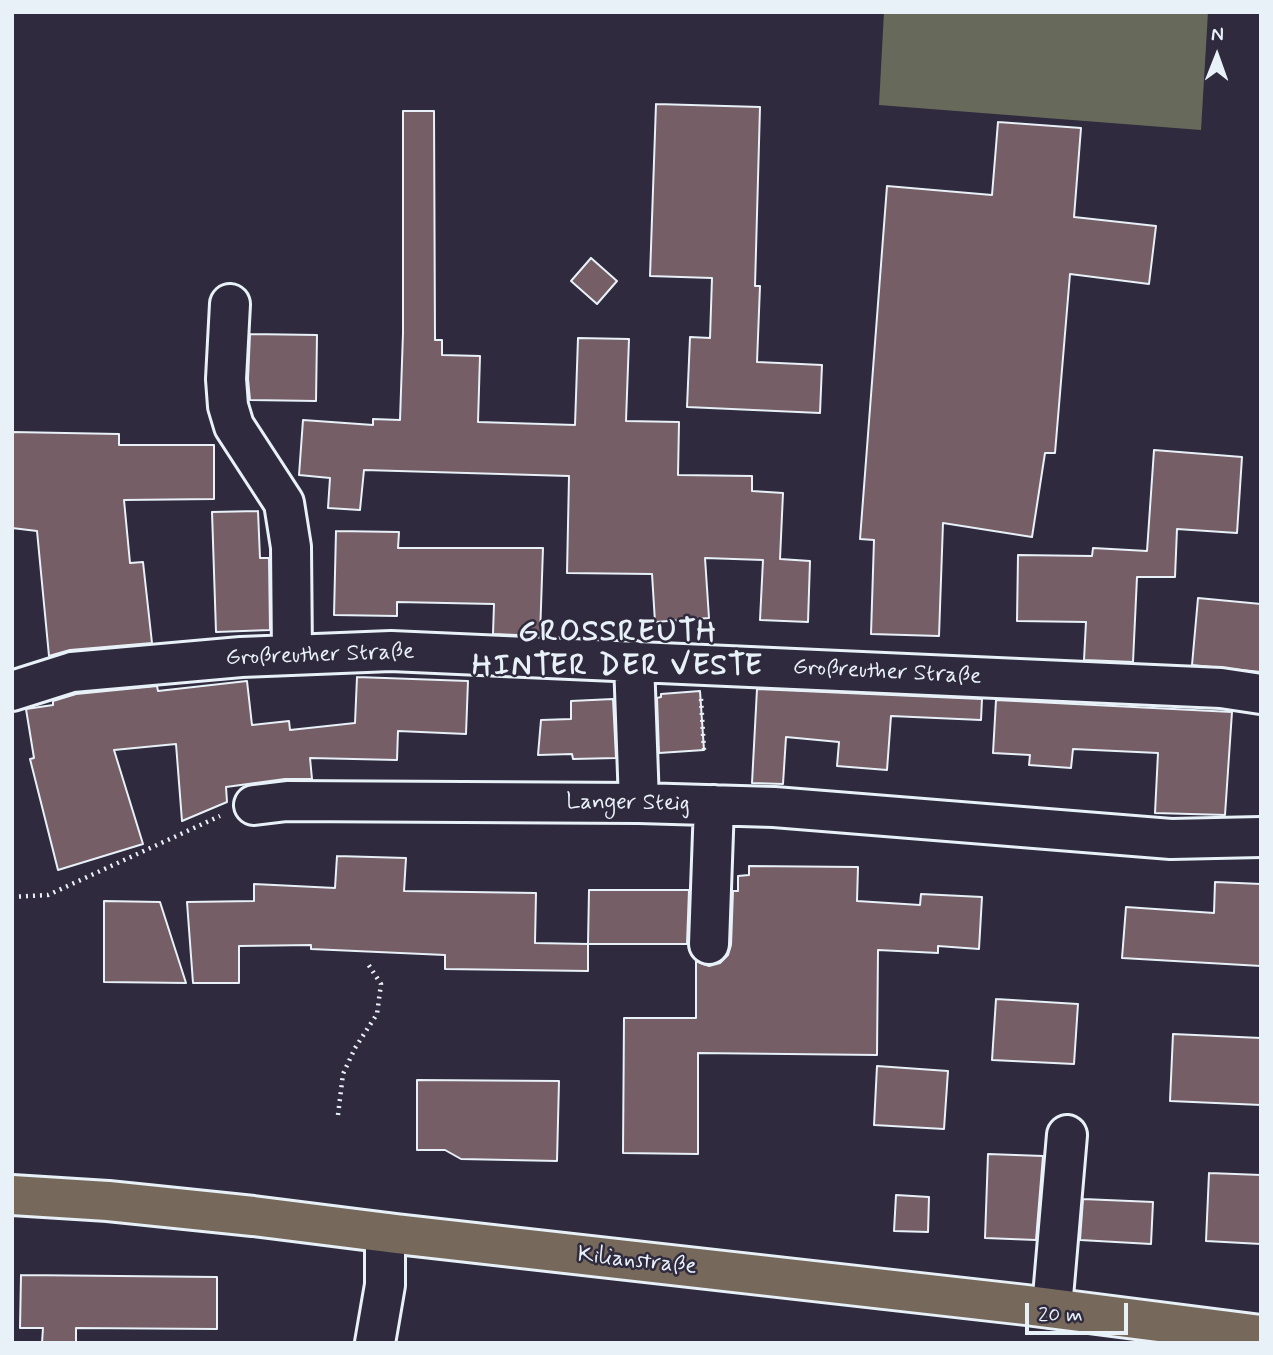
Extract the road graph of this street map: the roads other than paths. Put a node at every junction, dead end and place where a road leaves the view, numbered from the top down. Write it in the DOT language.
graph roads {
  1 [pos="230,304"];
  2 [pos="292,655"];
  3 [pos="634,661"];
  4 [pos="12,691"];
  5 [pos="1261,694"];
  6 [pos="639,803"];
  7 [pos="254,806"];
  8 [pos="714,806"];
  9 [pos="1261,837"];
  10 [pos="709,944"];
  11 [pos="1067,1135"];
  12 [pos="12,1195"];
  13 [pos="385,1233"];
  14 [pos="1052,1308"];
  15 [pos="1261,1335"];
  16 [pos="375,1343"];
  1 -- 2 [label="street"];
  2 -- 3 [label="street, Großreuther Straße"];
  2 -- 4 [label="street, Großreuther Straße"];
  3 -- 5 [label="street, Großreuther Straße"];
  3 -- 6 [label="street"];
  6 -- 7 [label="street, Langer Steig"];
  6 -- 8 [label="street, Langer Steig"];
  8 -- 9 [label="street, Langer Steig"];
  8 -- 10 [label="street"];
  11 -- 14 [label="street"];
  12 -- 13 [label="main road, Kilianstraße"];
  13 -- 14 [label="main road, Kilianstraße"];
  13 -- 16 [label="street"];
  14 -- 15 [label="main road, Kilianstraße"];
}
